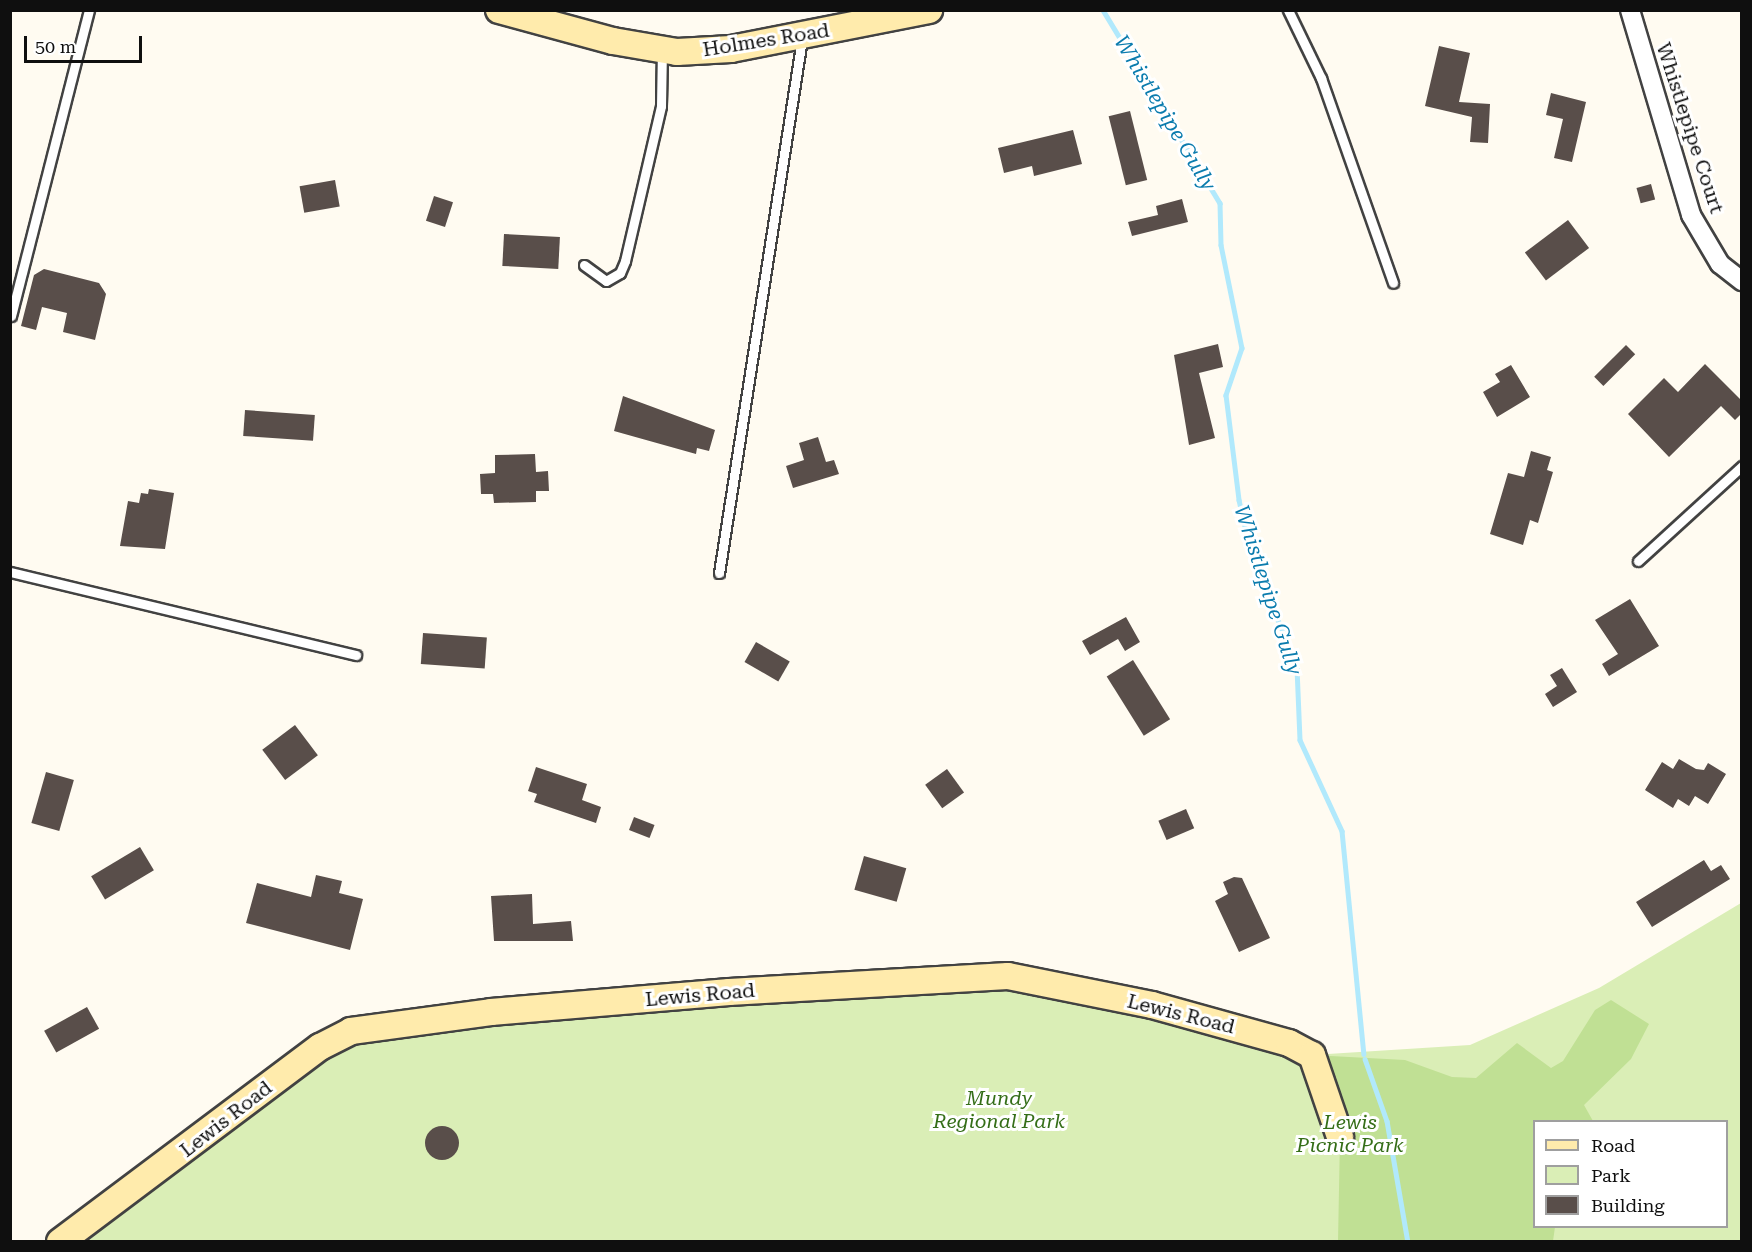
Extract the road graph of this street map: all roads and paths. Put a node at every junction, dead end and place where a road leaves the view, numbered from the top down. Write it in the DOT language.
graph roads {
  1 [pos="89,10"];
  2 [pos="499,10"];
  3 [pos="929,10"];
  4 [pos="1288,10"];
  5 [pos="1630,10"];
  6 [pos="803,36"];
  7 [pos="662,49"];
  8 [pos="584,265"];
  9 [pos="1742,281"];
  10 [pos="1393,283"];
  11 [pos="11,316"];
  12 [pos="1742,466"];
  13 [pos="1638,561"];
  14 [pos="10,572"];
  15 [pos="719,573"];
  16 [pos="356,655"];
  17 [pos="1340,1137"];
  18 [pos="60,1242"];
  1 -- 11 [label="lane"];
  2 -- 7 [label="street, Holmes Road"];
  3 -- 6 [label="street, Holmes Road"];
  4 -- 10 [label="lane"];
  5 -- 9 [label="street, Whistlepipe Court"];
  6 -- 7 [label="street, Holmes Road"];
  6 -- 15 [label="lane"];
  7 -- 8 [label="lane"];
  12 -- 13 [label="lane"];
  14 -- 16 [label="lane"];
  17 -- 18 [label="street, Lewis Road"];
}
